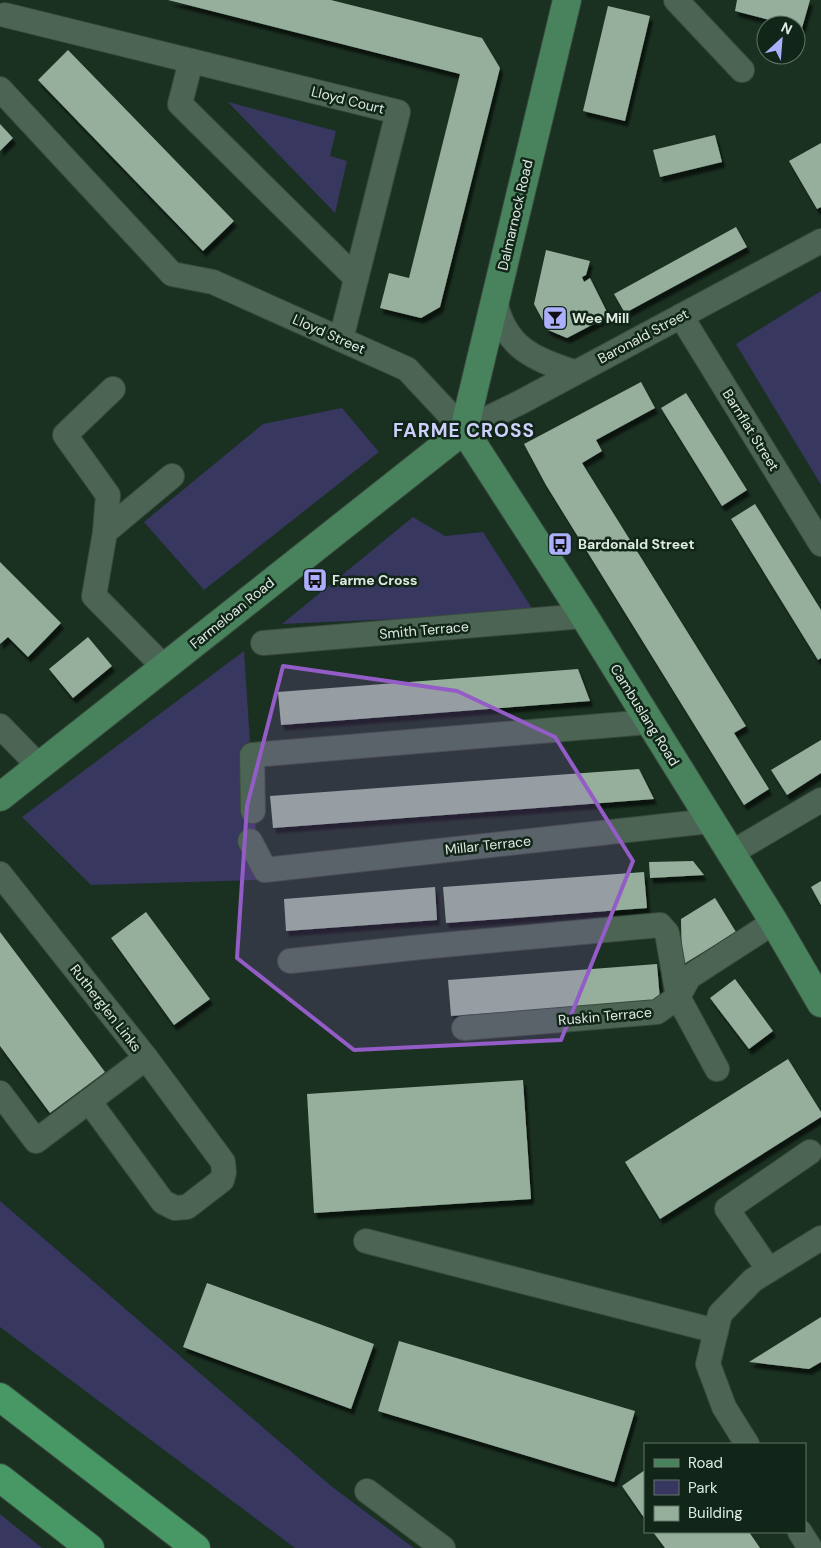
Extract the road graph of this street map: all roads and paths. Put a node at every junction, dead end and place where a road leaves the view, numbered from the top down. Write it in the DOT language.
graph roads {
  1 [pos="567,0"];
  2 [pos="676,0"];
  3 [pos="5,15"];
  4 [pos="191,61"];
  5 [pos="742,70"];
  6 [pos="0,90"];
  7 [pos="821,241"];
  8 [pos="356,278"];
  9 [pos="495,301"];
  10 [pos="681,316"];
  11 [pos="341,339"];
  12 [pos="574,372"];
  13 [pos="113,389"];
  14 [pos="464,430"];
  15 [pos="172,476"];
  16 [pos="105,532"];
  17 [pos="821,544"];
  18 [pos="584,616"];
  19 [pos="263,643"];
  20 [pos="164,667"];
  21 [pos="649,722"];
  22 [pos="0,726"];
  23 [pos="40,767"];
  24 [pos="0,797"];
  25 [pos="821,800"];
  26 [pos="253,811"];
  27 [pos="710,821"];
  28 [pos="250,841"];
  29 [pos="731,853"];
  30 [pos="0,874"];
  31 [pos="774,922"];
  32 [pos="290,961"];
  33 [pos="678,997"];
  34 [pos="821,1003"];
  35 [pos="464,1028"];
  36 [pos="146,1058"];
  37 [pos="717,1069"];
  38 [pos="0,1093"];
  39 [pos="89,1101"];
  40 [pos="810,1152"];
  41 [pos="821,1238"];
  42 [pos="366,1241"];
  43 [pos="769,1270"];
  44 [pos="716,1331"];
  45 [pos="0,1397"];
  46 [pos="746,1443"];
  47 [pos="0,1478"];
  48 [pos="366,1491"];
  49 [pos="61,1526"];
  50 [pos="801,1533"];
  51 [pos="86,1548"];
  52 [pos="90,1548"];
  53 [pos="196,1548"];
  54 [pos="442,1548"];
  55 [pos="810,1548"];
  1 -- 9 [label="main road, Dalmarnock Road"];
  2 -- 5 [label="street"];
  3 -- 4 [label="street, Lloyd Court"];
  4 -- 8 [label="street"];
  4 -- 8 [label="street, Lloyd Court"];
  6 -- 11 [label="street, Lloyd Street"];
  7 -- 10 [label="street, Baronald Street"];
  8 -- 11 [label="street, Lloyd Court"];
  9 -- 12 [label="street"];
  9 -- 14 [label="main road, Dalmarnock Road"];
  10 -- 12 [label="street, Baronald Street"];
  10 -- 17 [label="street, Barnflat Street"];
  11 -- 14 [label="street, Lloyd Street"];
  12 -- 14 [label="street, Baronald Street"];
  13 -- 16 [label="street"];
  14 -- 18 [label="main road, Cambuslang Road"];
  14 -- 20 [label="main road, Farmeloan Road"];
  15 -- 16 [label="street"];
  16 -- 20 [label="street"];
  18 -- 19 [label="street, Smith Terrace"];
  18 -- 21 [label="main road, Cambuslang Road"];
  20 -- 23 [label="main road, Farmeloan Road"];
  21 -- 26 [label="street"];
  21 -- 27 [label="main road, Cambuslang Road"];
  22 -- 23 [label="street"];
  23 -- 24 [label="main road, Farmeloan Road"];
  25 -- 29 [label="street"];
  27 -- 28 [label="street, Millar Terrace"];
  27 -- 29 [label="main road, Cambuslang Road"];
  29 -- 31 [label="main road, Cambuslang Road"];
  30 -- 36 [label="street, Rutherglen Links"];
  31 -- 33 [label="street, Ruskin Terrace"];
  31 -- 34 [label="main road, Cambuslang Road"];
  32 -- 33 [label="street"];
  33 -- 35 [label="street, Ruskin Terrace"];
  33 -- 37 [label="street"];
  36 -- 39 [label="street, Rutherglen Links"];
  36 -- 39 [label="street"];
  38 -- 39 [label="street, Rutherglen Links"];
  40 -- 43 [label="street"];
  41 -- 43 [label="street"];
  42 -- 44 [label="street"];
  43 -- 44 [label="street"];
  44 -- 46 [label="street"];
  45 -- 53 [label="highway"];
  47 -- 49 [label="highway"];
  48 -- 54 [label="street"];
  49 -- 51 [label="highway"];
  49 -- 52 [label="highway"];
  50 -- 55 [label="street"];
}
